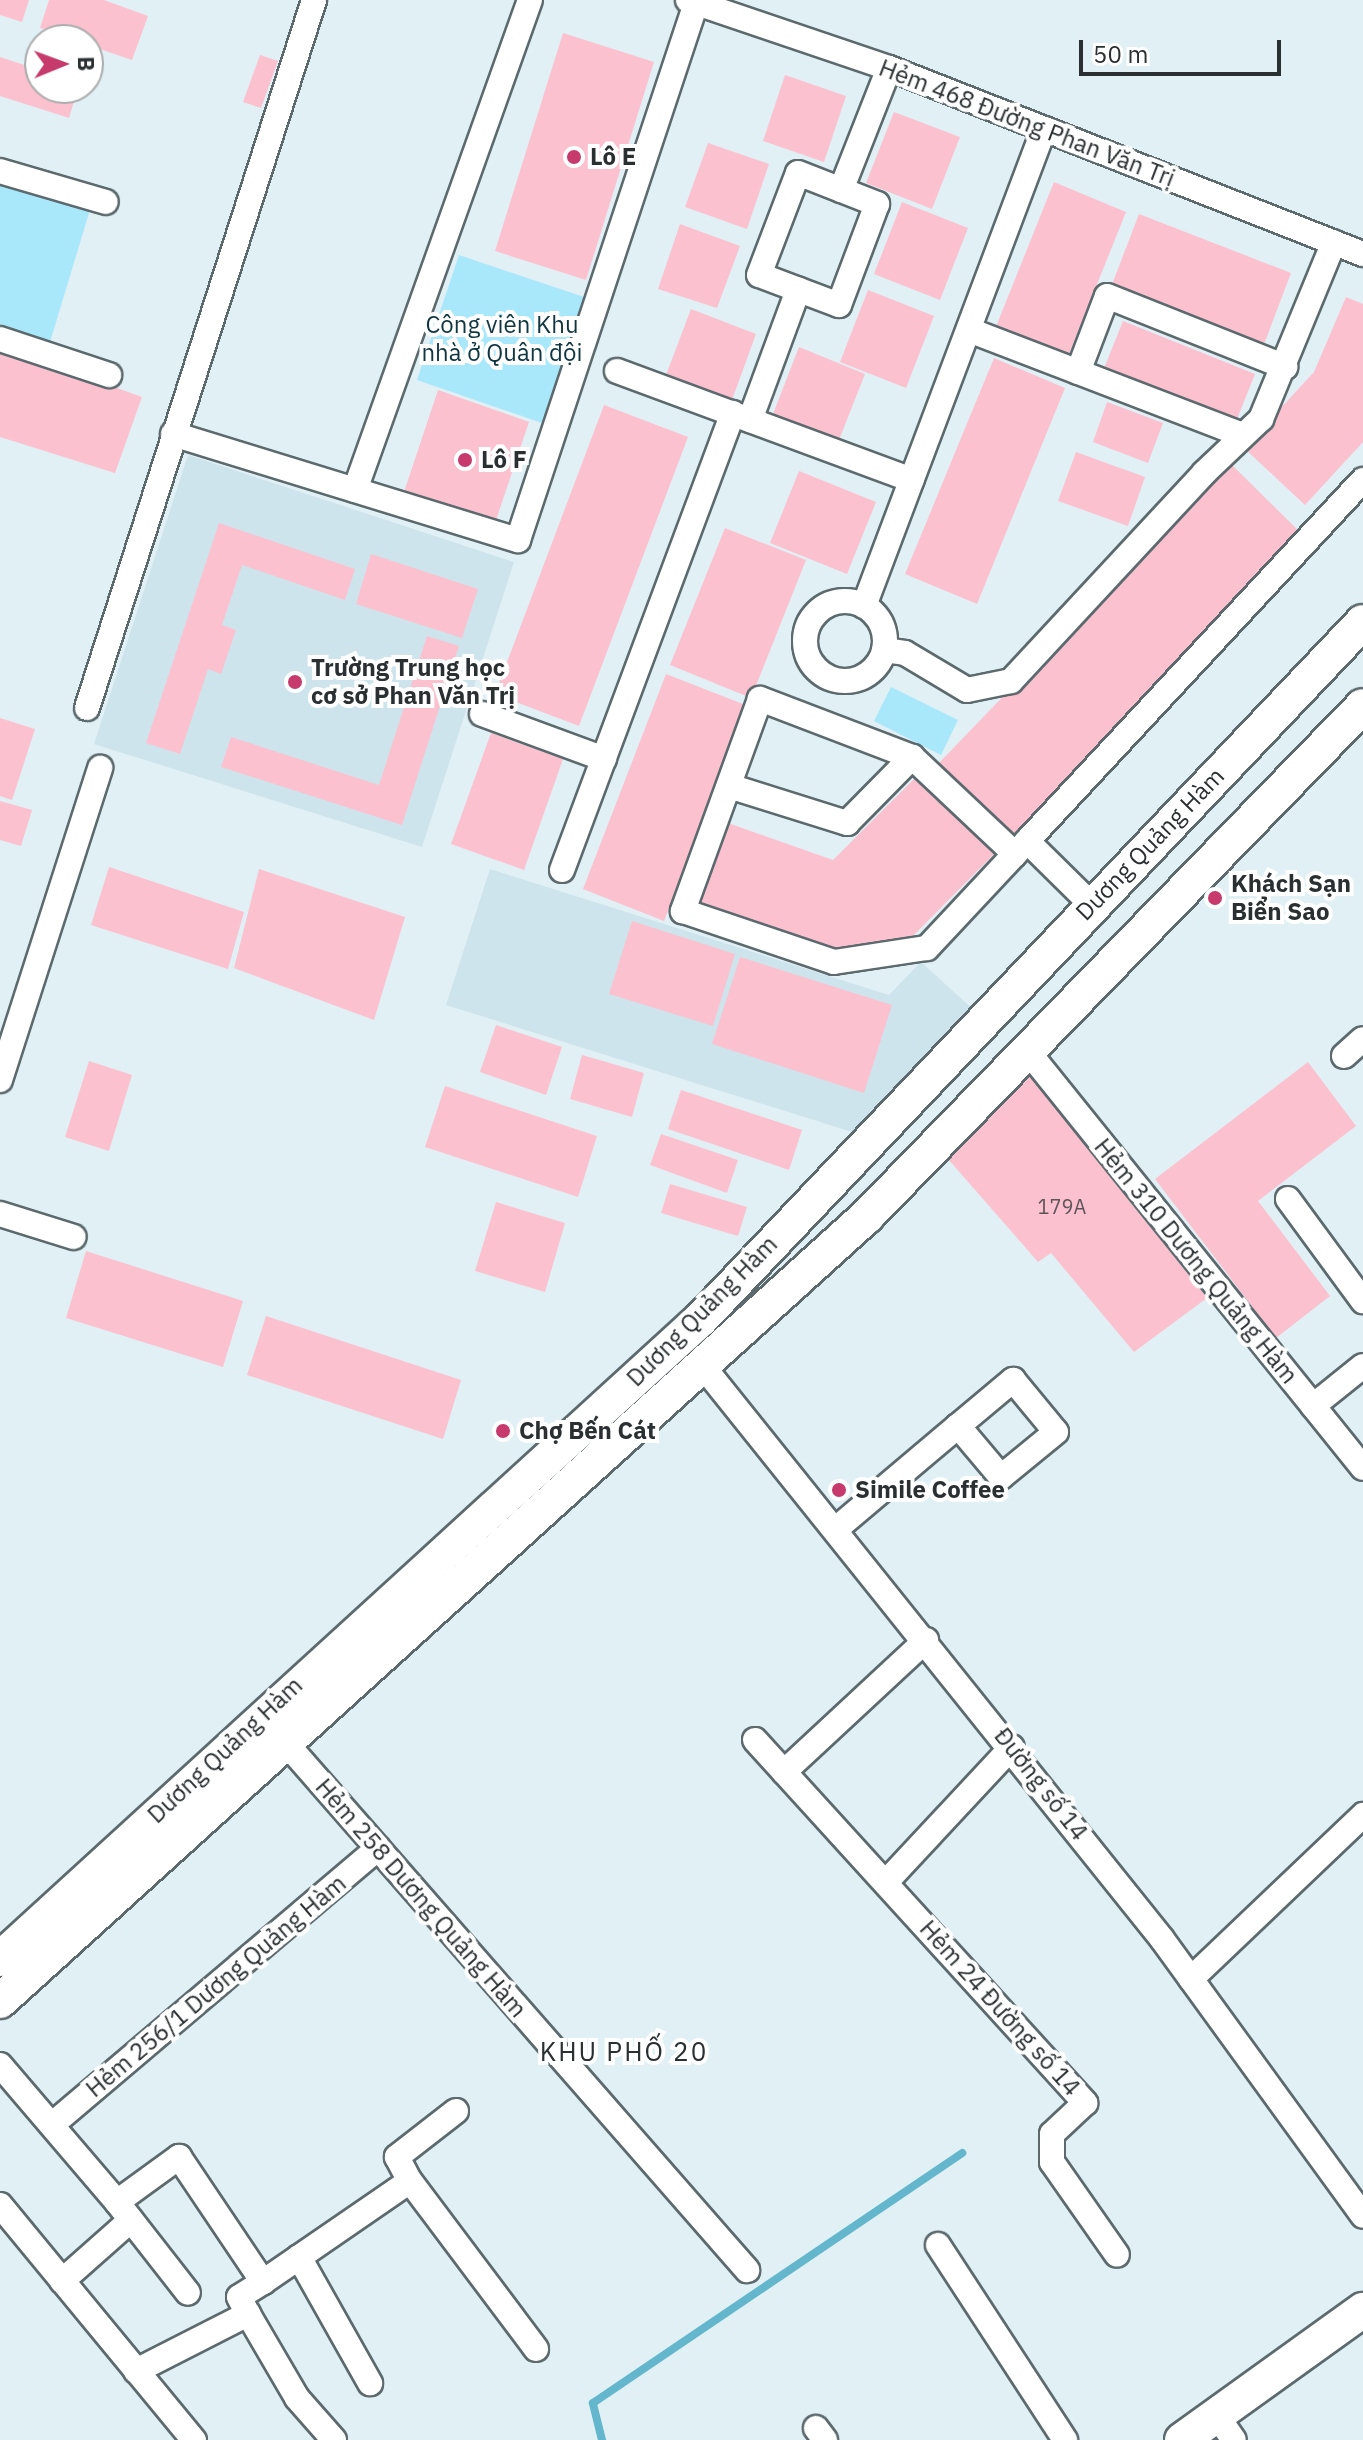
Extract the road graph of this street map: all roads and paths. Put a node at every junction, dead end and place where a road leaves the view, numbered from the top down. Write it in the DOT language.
graph roads {
  1 [pos="314,0"];
  2 [pos="530,0"];
  3 [pos="694,1"];
  4 [pos="889,68"];
  5 [pos="1044,129"];
  6 [pos="0,171"];
  7 [pos="841,190"];
  8 [pos="106,202"];
  9 [pos="1334,242"];
  10 [pos="1363,254"];
  11 [pos="798,290"];
  12 [pos="969,330"];
  13 [pos="0,339"];
  14 [pos="1285,367"];
  15 [pos="617,371"];
  16 [pos="1078,372"];
  17 [pos="109,375"];
  18 [pos="742,417"];
  19 [pos="173,434"];
  20 [pos="1243,435"];
  21 [pos="912,480"];
  22 [pos="1363,480"];
  23 [pos="355,490"];
  24 [pos="864,606"];
  25 [pos="1363,622"];
  26 [pos="884,650"];
  27 [pos="832,679"];
  28 [pos="1363,706"];
  29 [pos="87,708"];
  30 [pos="482,714"];
  31 [pos="815,720"];
  32 [pos="912,757"];
  33 [pos="604,759"];
  34 [pos="100,768"];
  35 [pos="729,786"];
  36 [pos="1021,848"];
  37 [pos="562,870"];
  38 [pos="1092,905"];
  39 [pos="1363,1039"];
  40 [pos="1030,1054"];
  41 [pos="1344,1056"];
  42 [pos="0,1080"];
  43 [pos="1288,1199"];
  44 [pos="0,1214"];
  45 [pos="74,1237"];
  46 [pos="1363,1301"];
  47 [pos="680,1339"];
  48 [pos="702,1365"];
  49 [pos="1363,1366"];
  50 [pos="1313,1406"];
  51 [pos="958,1426"];
  52 [pos="1363,1468"];
  53 [pos="836,1529"];
  54 [pos="926,1640"];
  55 [pos="755,1740"];
  56 [pos="285,1742"];
  57 [pos="1012,1747"];
  58 [pos="784,1772"];
  59 [pos="1363,1815"];
  60 [pos="378,1848"];
  61 [pos="887,1881"];
  62 [pos="0,1959"];
  63 [pos="1191,1979"];
  64 [pos="0,2001"];
  65 [pos="0,2065"];
  66 [pos="456,2111"];
  67 [pos="54,2123"];
  68 [pos="410,2181"];
  69 [pos="0,2205"];
  70 [pos="124,2211"];
  71 [pos="1363,2216"];
  72 [pos="938,2245"];
  73 [pos="1117,2255"];
  74 [pos="299,2257"];
  75 [pos="747,2270"];
  76 [pos="62,2281"];
  77 [pos="263,2282"];
  78 [pos="188,2293"];
  79 [pos="1363,2310"];
  80 [pos="248,2314"];
  81 [pos="536,2349"];
  82 [pos="136,2371"];
  83 [pos="370,2383"];
  84 [pos="1225,2428"];
  85 [pos="194,2440"];
  86 [pos="334,2440"];
  87 [pos="1065,2440"];
  88 [pos="1182,2440"];
  1 -- 19 [label="street"];
  2 -- 23 [label="street"];
  3 -- 4 [label="street, Hẻm 468 Đường Phan Văn Trị"];
  3 -- 23 [label="street"];
  4 -- 5 [label="street, Hẻm 468 Đường Phan Văn Trị"];
  4 -- 7 [label="street"];
  5 -- 9 [label="street, Hẻm 468 Đường Phan Văn Trị"];
  5 -- 12 [label="street"];
  6 -- 8 [label="street"];
  7 -- 11 [label="street"];
  7 -- 11 [label="street"];
  9 -- 10 [label="street, Hẻm 468 Đường Phan Văn Trị"];
  9 -- 14 [label="street"];
  11 -- 18 [label="street"];
  12 -- 16 [label="street"];
  12 -- 21 [label="street"];
  13 -- 17 [label="street"];
  14 -- 16 [label="street"];
  14 -- 20 [label="street"];
  15 -- 18 [label="street"];
  16 -- 20 [label="street"];
  18 -- 21 [label="street"];
  18 -- 33 [label="street"];
  19 -- 23 [label="street"];
  19 -- 29 [label="street"];
  20 -- 26 [label="street"];
  21 -- 24 [label="street"];
  22 -- 36 [label="street"];
  24 -- 26 [label="street"];
  24 -- 27 [label="street"];
  25 -- 38 [label="street, Dương Quảng Hàm"];
  26 -- 27 [label="street"];
  27 -- 31 [label="street"];
  28 -- 40 [label="street, Dương Quảng Hàm"];
  30 -- 33 [label="street"];
  31 -- 32 [label="street"];
  31 -- 35 [label="street"];
  32 -- 35 [label="street"];
  32 -- 36 [label="street"];
  33 -- 37 [label="street"];
  34 -- 42 [label="street"];
  35 -- 36 [label="street"];
  36 -- 38 [label="street"];
  38 -- 47 [label="street, Dương Quảng Hàm"];
  39 -- 41 [label="street"];
  40 -- 48 [label="street, Dương Quảng Hàm"];
  40 -- 50 [label="street, Hẻm 310 Dương Quảng Hàm"];
  43 -- 46 [label="street"];
  44 -- 45 [label="street"];
  47 -- 48 [label="street"];
  47 -- 62 [label="street, Dương Quảng Hàm"];
  48 -- 53 [label="street, Đường số 14"];
  48 -- 56 [label="street, Dương Quảng Hàm"];
  49 -- 50 [label="street"];
  50 -- 52 [label="street, Hẻm 310 Dương Quảng Hàm"];
  51 -- 53 [label="street"];
  53 -- 54 [label="street, Đường số 14"];
  54 -- 57 [label="street, Đường số 14"];
  54 -- 58 [label="street"];
  55 -- 58 [label="street, Hẻm 24 Đường số 14"];
  56 -- 60 [label="street, Hẻm 258 Dương Quảng Hàm"];
  56 -- 64 [label="street, Dương Quảng Hàm"];
  57 -- 61 [label="street"];
  57 -- 63 [label="street, Đường số 14"];
  58 -- 61 [label="street, Hẻm 24 Đường số 14"];
  59 -- 63 [label="street"];
  60 -- 67 [label="street, Hẻm 256/1 Dương Quảng Hàm"];
  60 -- 75 [label="street, Hẻm 258 Dương Quảng Hàm"];
  61 -- 73 [label="street, Hẻm 24 Đường số 14"];
  63 -- 71 [label="street, Đường số 14"];
  65 -- 67 [label="street"];
  66 -- 68 [label="street"];
  67 -- 70 [label="street"];
  68 -- 74 [label="street"];
  68 -- 81 [label="street"];
  69 -- 76 [label="street"];
  70 -- 76 [label="street"];
  70 -- 77 [label="street"];
  70 -- 78 [label="street"];
  72 -- 87 [label="street"];
  74 -- 77 [label="street"];
  74 -- 83 [label="street"];
  76 -- 82 [label="street"];
  77 -- 80 [label="street"];
  79 -- 84 [label="street"];
  80 -- 82 [label="street"];
  80 -- 86 [label="street"];
  82 -- 85 [label="street"];
  84 -- 88 [label="street"];
}
